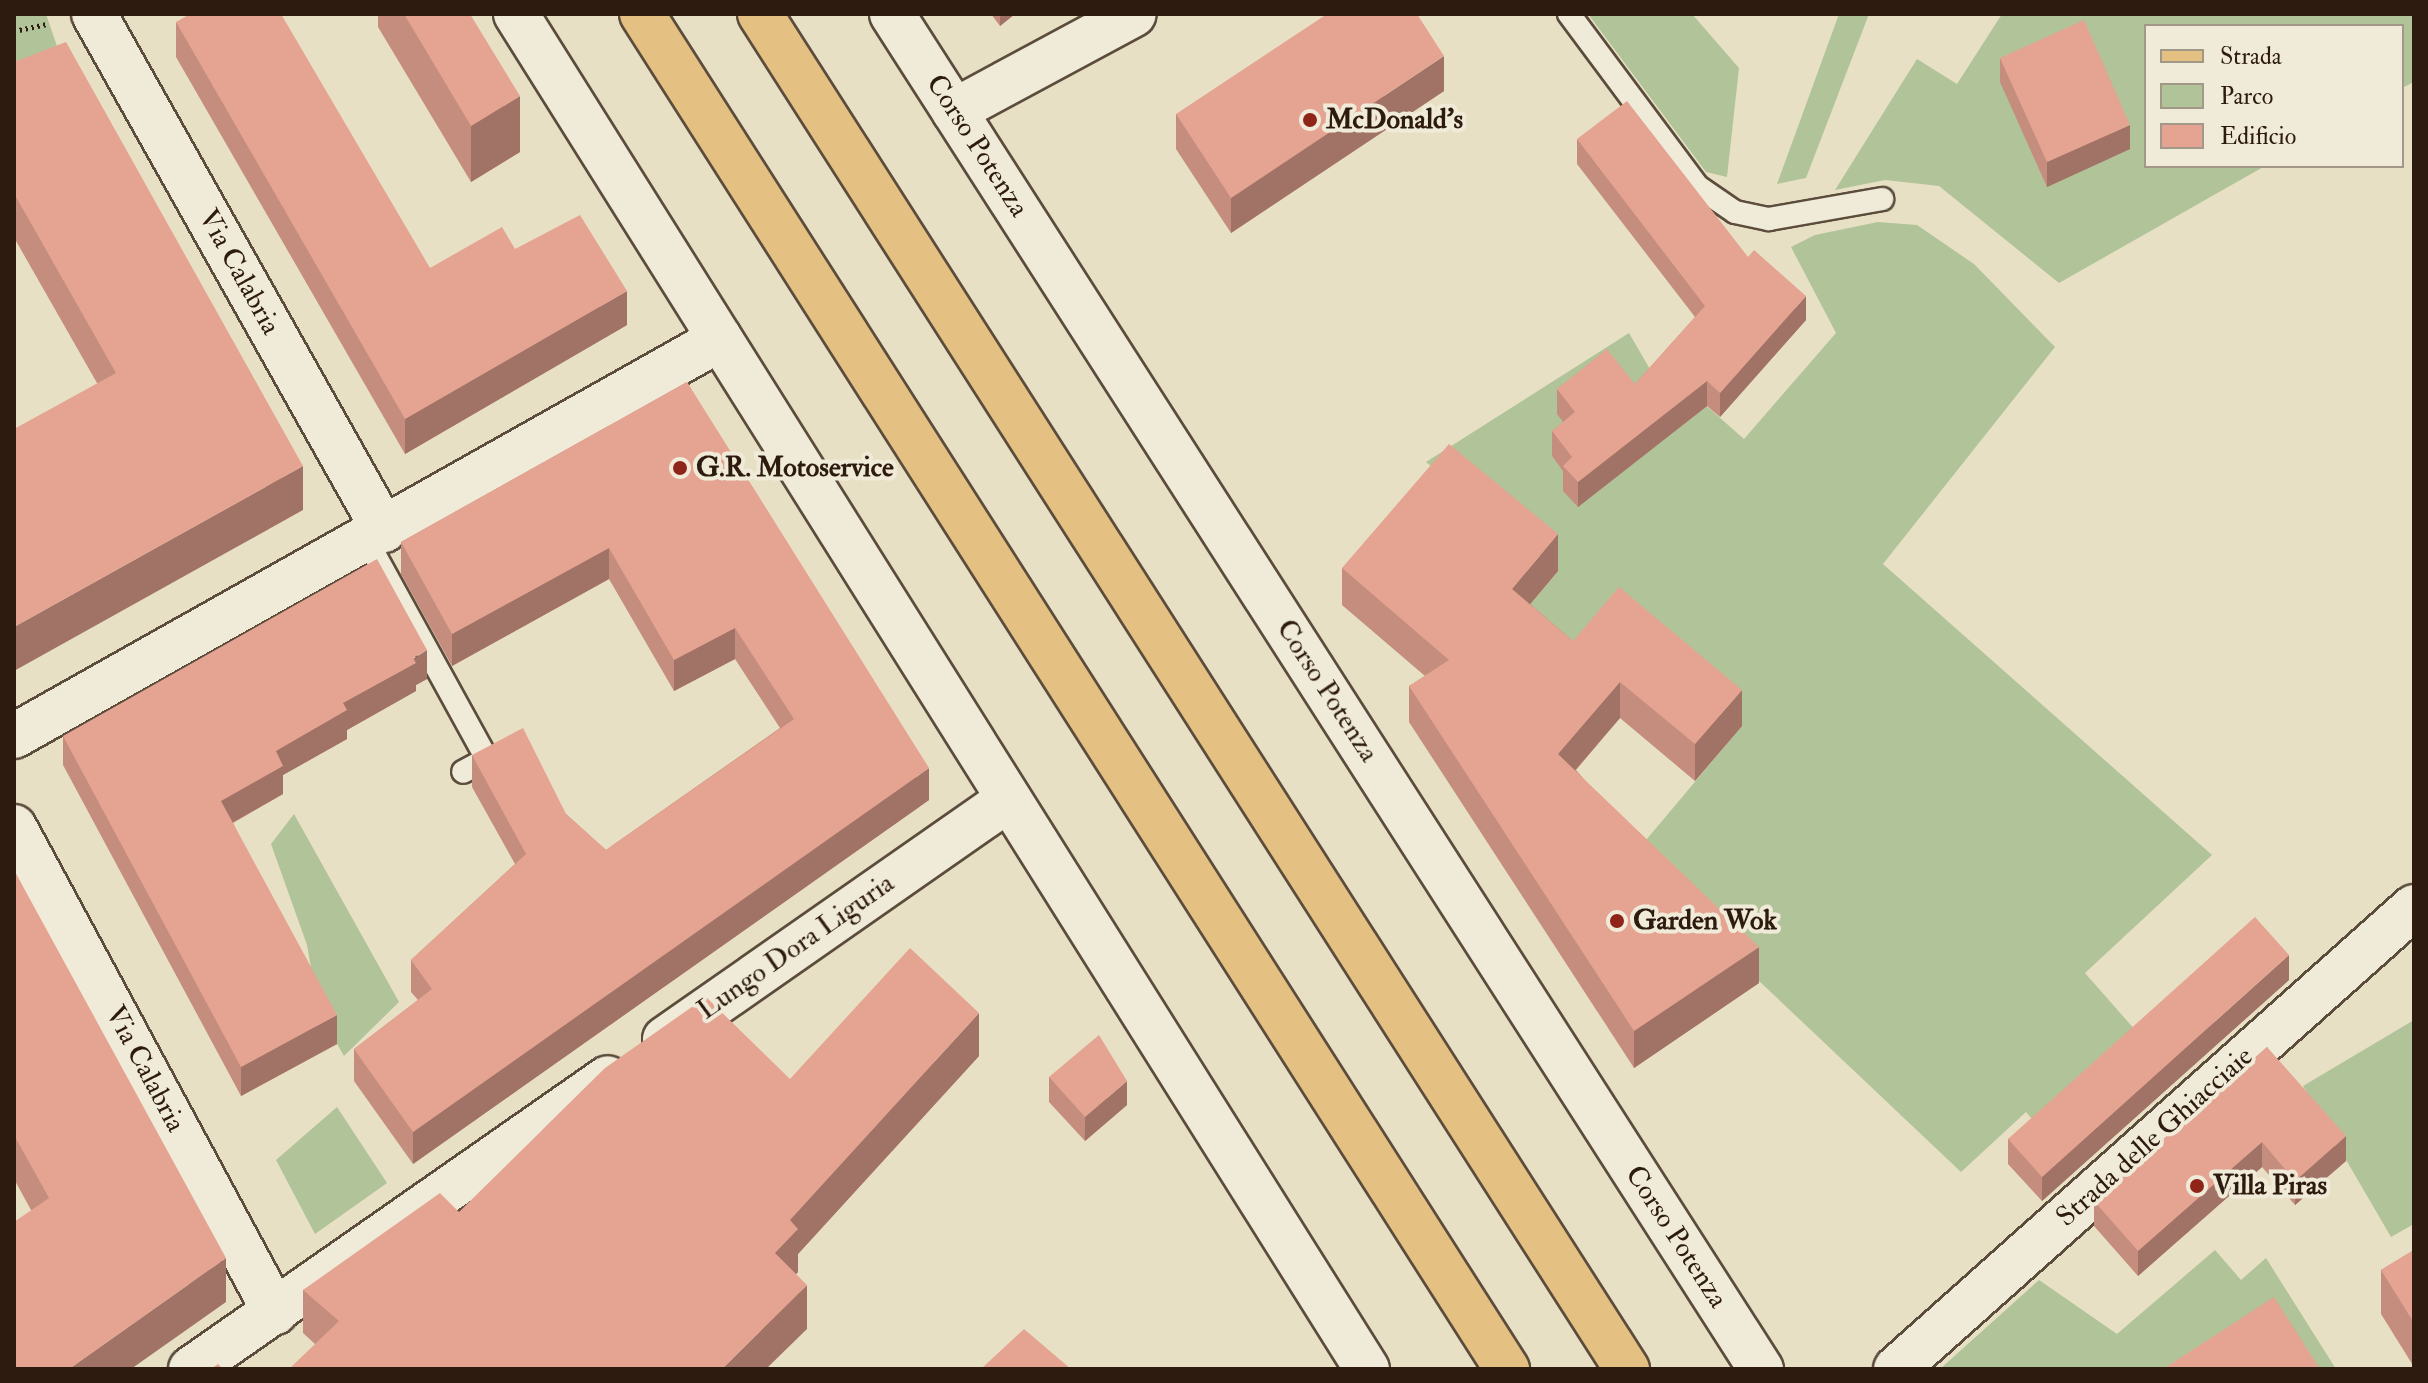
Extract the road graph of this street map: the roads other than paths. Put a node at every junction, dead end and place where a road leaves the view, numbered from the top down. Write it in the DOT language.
graph roads {
  1 [pos="94,14"];
  2 [pos="516,14"];
  3 [pos="642,14"];
  4 [pos="760,14"];
  5 [pos="892,14"];
  6 [pos="1134,14"];
  7 [pos="1569,14"];
  8 [pos="954,111"];
  9 [pos="1882,199"];
  10 [pos="720,339"];
  11 [pos="375,535"];
  12 [pos="14,736"];
  13 [pos="463,772"];
  14 [pos="1007,800"];
  15 [pos="14,827"];
  16 [pos="2414,907"];
  17 [pos="275,1312"];
  18 [pos="191,1369"];
  19 [pos="1367,1369"];
  20 [pos="1507,1369"];
  21 [pos="1627,1369"];
  22 [pos="1761,1369"];
  23 [pos="1896,1369"];
  1 -- 11 [label="street, Via Calabria"];
  2 -- 10 [label="street"];
  3 -- 20 [label="main road"];
  4 -- 21 [label="main road"];
  5 -- 8 [label="street, Corso Potenza"];
  6 -- 8 [label="street"];
  7 -- 9 [label="lane"];
  8 -- 22 [label="street, Corso Potenza"];
  10 -- 11 [label="street"];
  10 -- 14 [label="street"];
  11 -- 12 [label="street"];
  11 -- 13 [label="lane, Via Calabria"];
  14 -- 17 [label="street, Lungo Dora Liguria"];
  14 -- 19 [label="street"];
  15 -- 17 [label="street, Via Calabria"];
  16 -- 23 [label="street, Strada delle Ghiacciaie"];
  17 -- 18 [label="street, Lungo Dora Liguria"];
}
